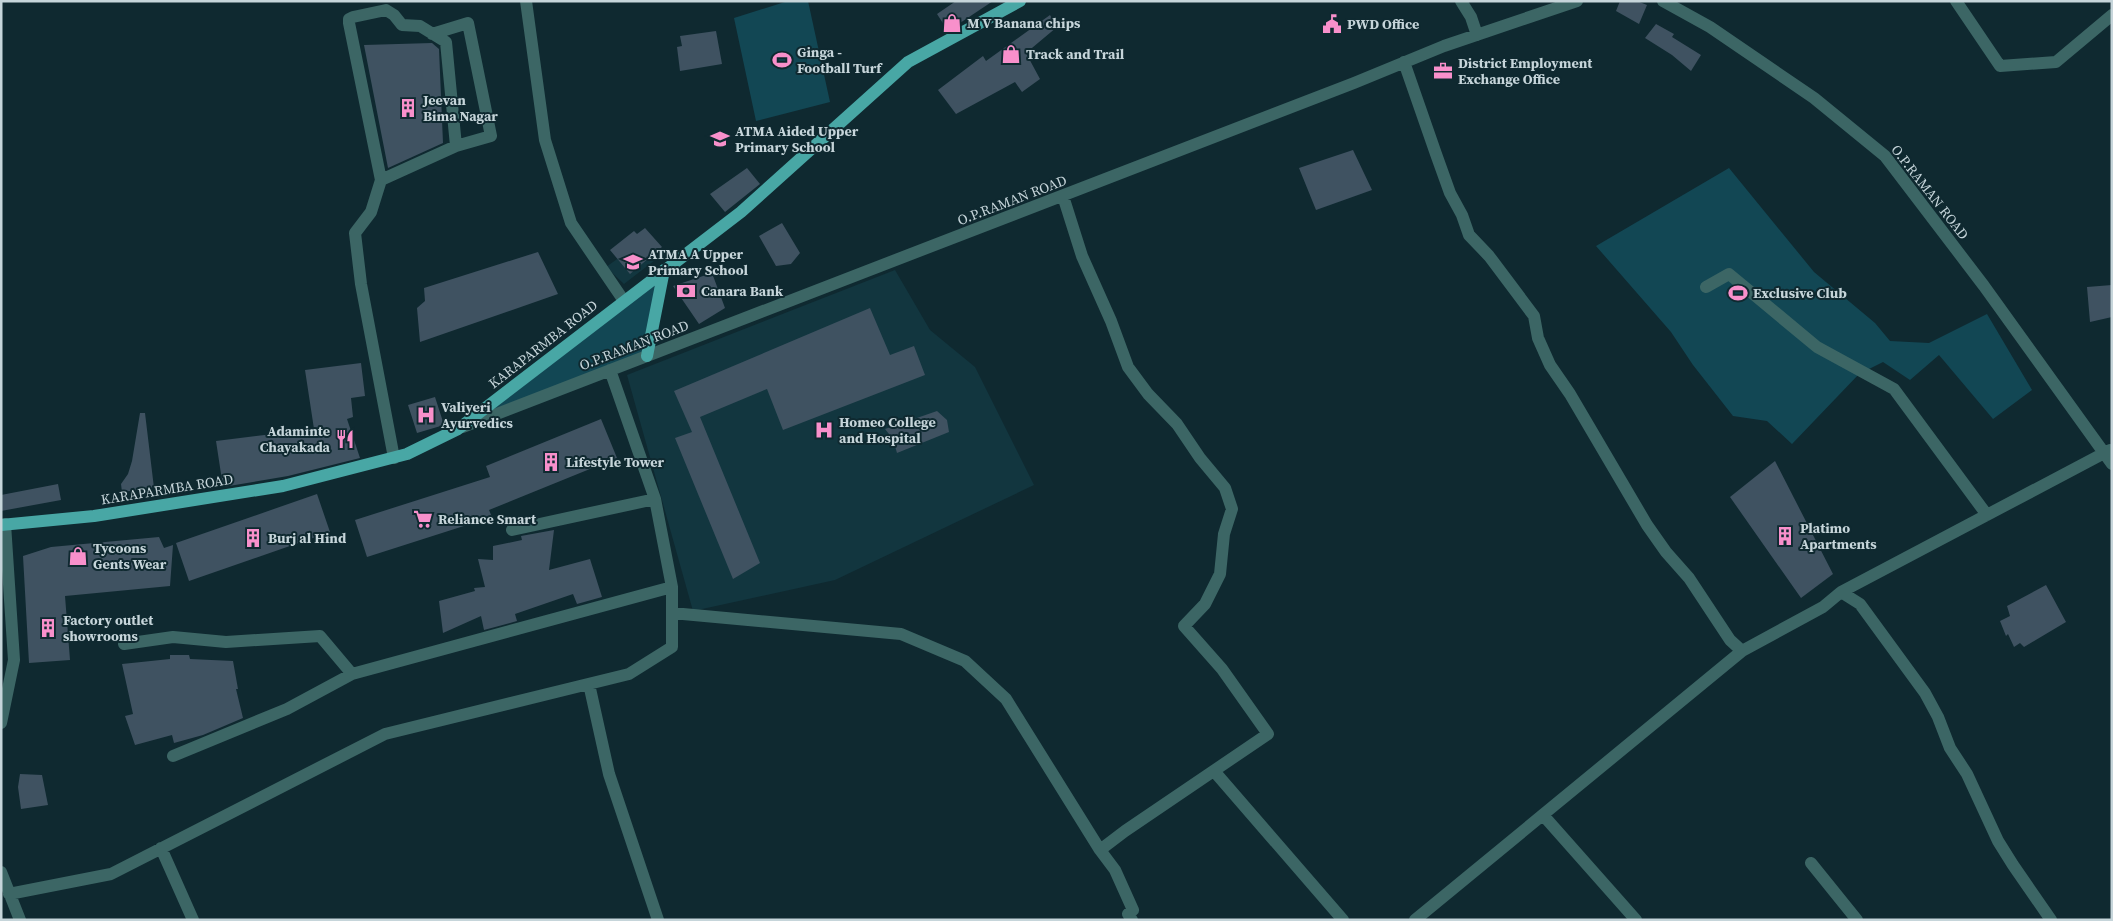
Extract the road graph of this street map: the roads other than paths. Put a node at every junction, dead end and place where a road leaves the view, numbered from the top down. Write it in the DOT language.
graph roads {
  1 [pos="526,1"];
  2 [pos="1020,1"];
  3 [pos="1461,1"];
  4 [pos="1577,1"];
  5 [pos="1664,1"];
  6 [pos="1956,1"];
  7 [pos="2112,15"];
  8 [pos="432,34"];
  9 [pos="1477,35"];
  10 [pos="1404,62"];
  11 [pos="456,146"];
  12 [pos="381,180"];
  13 [pos="1063,196"];
  14 [pos="664,270"];
  15 [pos="1706,287"];
  16 [pos="624,301"];
  17 [pos="647,356"];
  18 [pos="610,370"];
  19 [pos="458,429"];
  20 [pos="2109,455"];
  21 [pos="394,458"];
  22 [pos="655,499"];
  23 [pos="1987,515"];
  24 [pos="3,525"];
  25 [pos="512,530"];
  26 [pos="672,587"];
  27 [pos="1840,592"];
  28 [pos="672,613"];
  29 [pos="124,644"];
  30 [pos="1742,651"];
  31 [pos="352,674"];
  32 [pos="589,684"];
  33 [pos="1,724"];
  34 [pos="173,756"];
  35 [pos="1214,771"];
  36 [pos="1544,815"];
  37 [pos="161,848"];
  38 [pos="1100,850"];
  39 [pos="1811,863"];
  40 [pos="1,872"];
  41 [pos="6,895"];
  42 [pos="20,920"];
  43 [pos="193,920"];
  44 [pos="658,920"];
  45 [pos="1132,920"];
  46 [pos="1344,920"];
  47 [pos="1415,920"];
  48 [pos="1636,920"];
  49 [pos="1857,920"];
  50 [pos="2052,920"];
  1 -- 16 [label="street"];
  2 -- 14 [label="main road, KARAPARMBA ROAD"];
  3 -- 9 [label="street"];
  4 -- 9 [label="street, O.P.RAMAN ROAD"];
  5 -- 20 [label="street, O.P.RAMAN ROAD"];
  6 -- 7 [label="street"];
  8 -- 11 [label="street"];
  8 -- 11 [label="street"];
  8 -- 12 [label="street"];
  9 -- 10 [label="street, O.P.RAMAN ROAD"];
  10 -- 13 [label="street, O.P.RAMAN ROAD"];
  10 -- 30 [label="street"];
  11 -- 12 [label="street"];
  12 -- 21 [label="street"];
  13 -- 17 [label="street, O.P.RAMAN ROAD"];
  13 -- 35 [label="street"];
  14 -- 16 [label="main road, KARAPARMBA ROAD"];
  14 -- 17 [label="main road"];
  15 -- 23 [label="street"];
  16 -- 19 [label="main road, KARAPARMBA ROAD"];
  17 -- 18 [label="street, O.P.RAMAN ROAD"];
  18 -- 19 [label="street, O.P.RAMAN ROAD"];
  18 -- 22 [label="street"];
  19 -- 21 [label="main road, KARAPARMBA ROAD"];
  20 -- 23 [label="street"];
  21 -- 24 [label="main road, KARAPARMBA ROAD"];
  22 -- 25 [label="street"];
  22 -- 26 [label="street"];
  23 -- 27 [label="street"];
  24 -- 33 [label="street"];
  26 -- 28 [label="street"];
  26 -- 31 [label="street"];
  27 -- 30 [label="street"];
  27 -- 50 [label="street"];
  28 -- 32 [label="street"];
  28 -- 38 [label="street"];
  29 -- 31 [label="street"];
  30 -- 36 [label="street"];
  31 -- 34 [label="street"];
  32 -- 37 [label="street"];
  32 -- 44 [label="street"];
  35 -- 38 [label="street"];
  35 -- 46 [label="street"];
  36 -- 47 [label="street"];
  36 -- 48 [label="street"];
  37 -- 41 [label="street"];
  37 -- 43 [label="street"];
  38 -- 45 [label="street"];
  39 -- 49 [label="street"];
  40 -- 41 [label="street"];
  41 -- 42 [label="street"];
}
